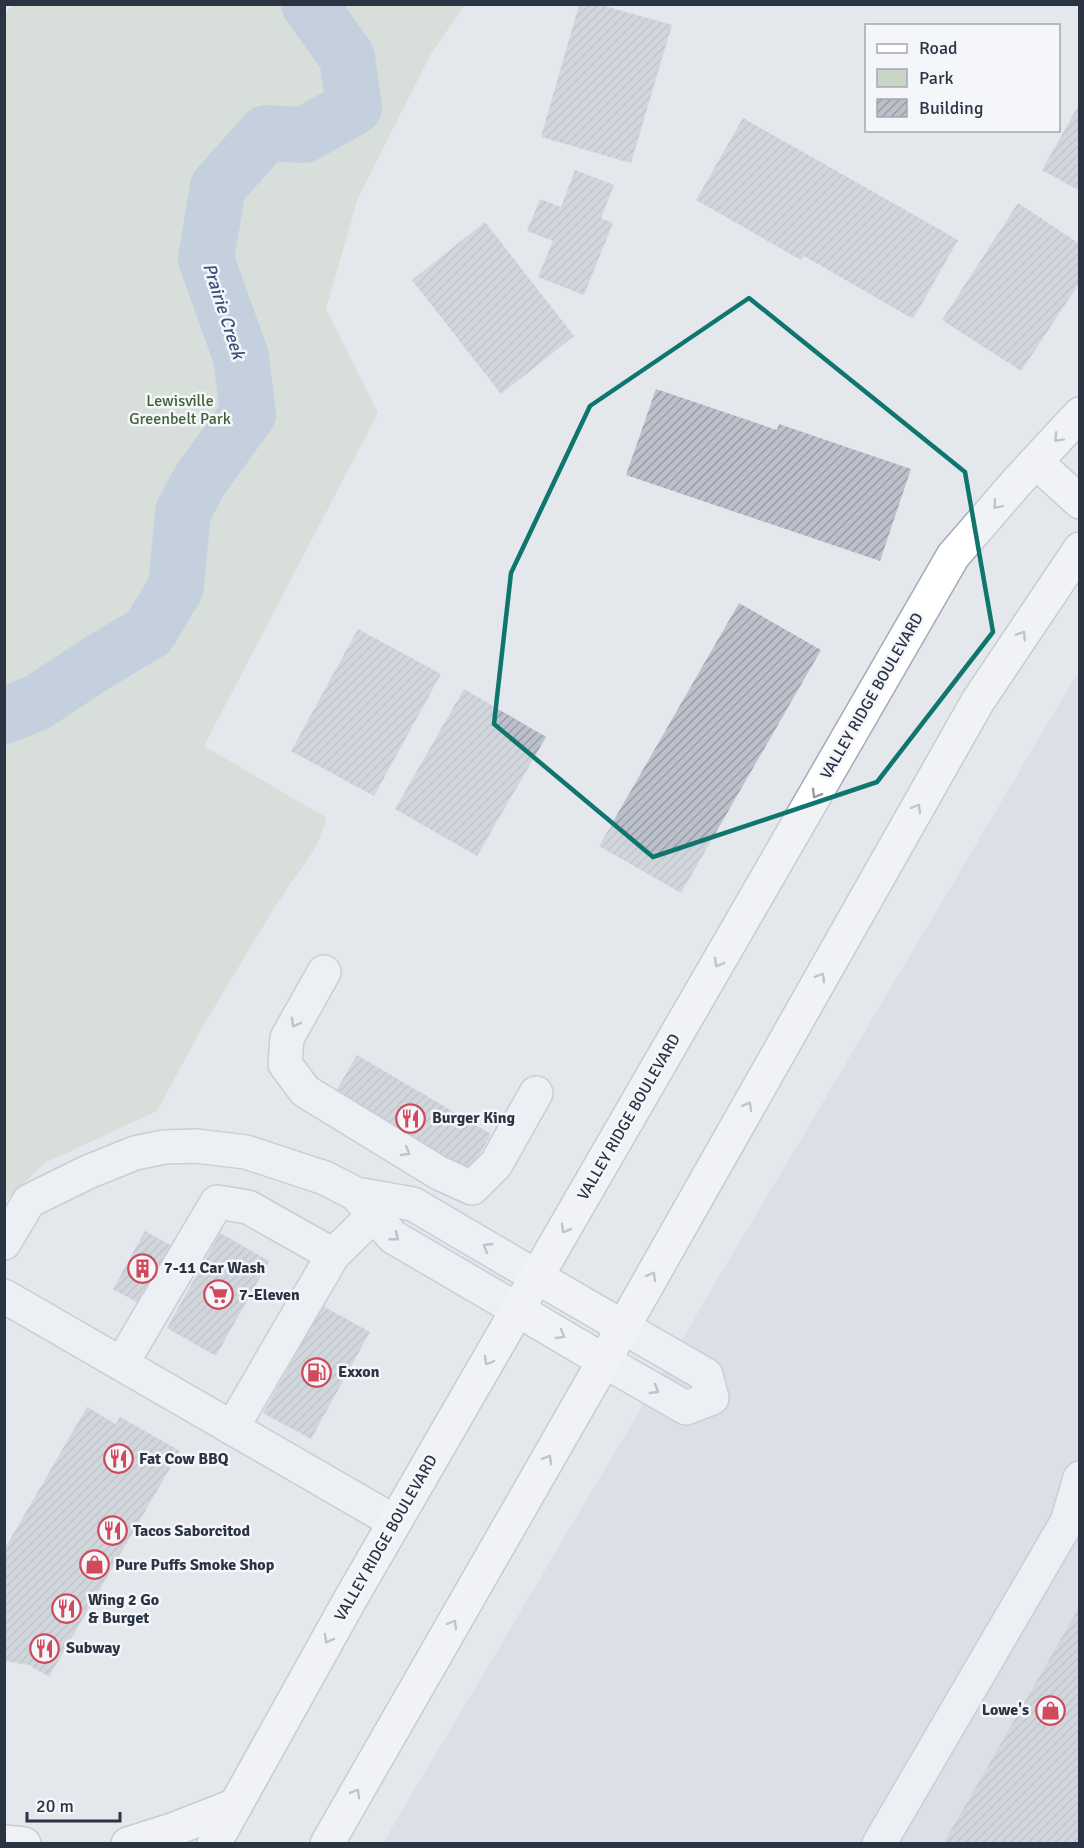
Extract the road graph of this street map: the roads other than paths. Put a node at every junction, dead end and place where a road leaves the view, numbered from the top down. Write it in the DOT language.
graph roads {
  1 [pos="1080,414"];
  2 [pos="1036,462"];
  3 [pos="1080,502"];
  4 [pos="1080,549"];
  5 [pos="324,972"];
  6 [pos="536,1093"];
  7 [pos="372,1203"];
  8 [pos="4,1243"];
  9 [pos="333,1255"];
  10 [pos="537,1277"];
  11 [pos="4,1296"];
  12 [pos="518,1310"];
  13 [pos="623,1327"];
  14 [pos="604,1361"];
  15 [pos="122,1363"];
  16 [pos="232,1428"];
  17 [pos="1080,1478"];
  18 [pos="395,1522"];
  19 [pos="236,1805"];
  20 [pos="4,1842"];
  21 [pos="15,1843"];
  22 [pos="24,1844"];
  23 [pos="128,1844"];
  24 [pos="214,1844"];
  25 [pos="327,1844"];
  26 [pos="879,1844"];
  1 -- 2 [label="main road, VALLEY RIDGE BOULEVARD, one-way"];
  2 -- 3 [label="main road"];
  2 -- 10 [label="main road, VALLEY RIDGE BOULEVARD, one-way"];
  13 -- 4 [label="main road, one-way"];
  5 -- 6 [label="lane, one-way"];
  7 -- 8 [label="lane"];
  7 -- 9 [label="lane"];
  10 -- 7 [label="lane, one-way"];
  7 -- 12 [label="lane, one-way"];
  9 -- 15 [label="lane"];
  9 -- 16 [label="lane"];
  10 -- 12 [label="main road, VALLEY RIDGE BOULEVARD"];
  10 -- 13 [label="main road"];
  11 -- 15 [label="lane"];
  12 -- 14 [label="main road, one-way"];
  12 -- 18 [label="main road, VALLEY RIDGE BOULEVARD, one-way"];
  13 -- 14 [label="main road"];
  14 -- 13 [label="lane, one-way"];
  25 -- 14 [label="main road, one-way"];
  15 -- 16 [label="lane"];
  16 -- 18 [label="lane"];
  17 -- 26 [label="lane"];
  18 -- 19 [label="main road, VALLEY RIDGE BOULEVARD, one-way"];
  19 -- 23 [label="main road"];
  19 -- 24 [label="main road, VALLEY RIDGE BOULEVARD"];
  20 -- 21 [label="main road"];
  21 -- 22 [label="main road"];
}
